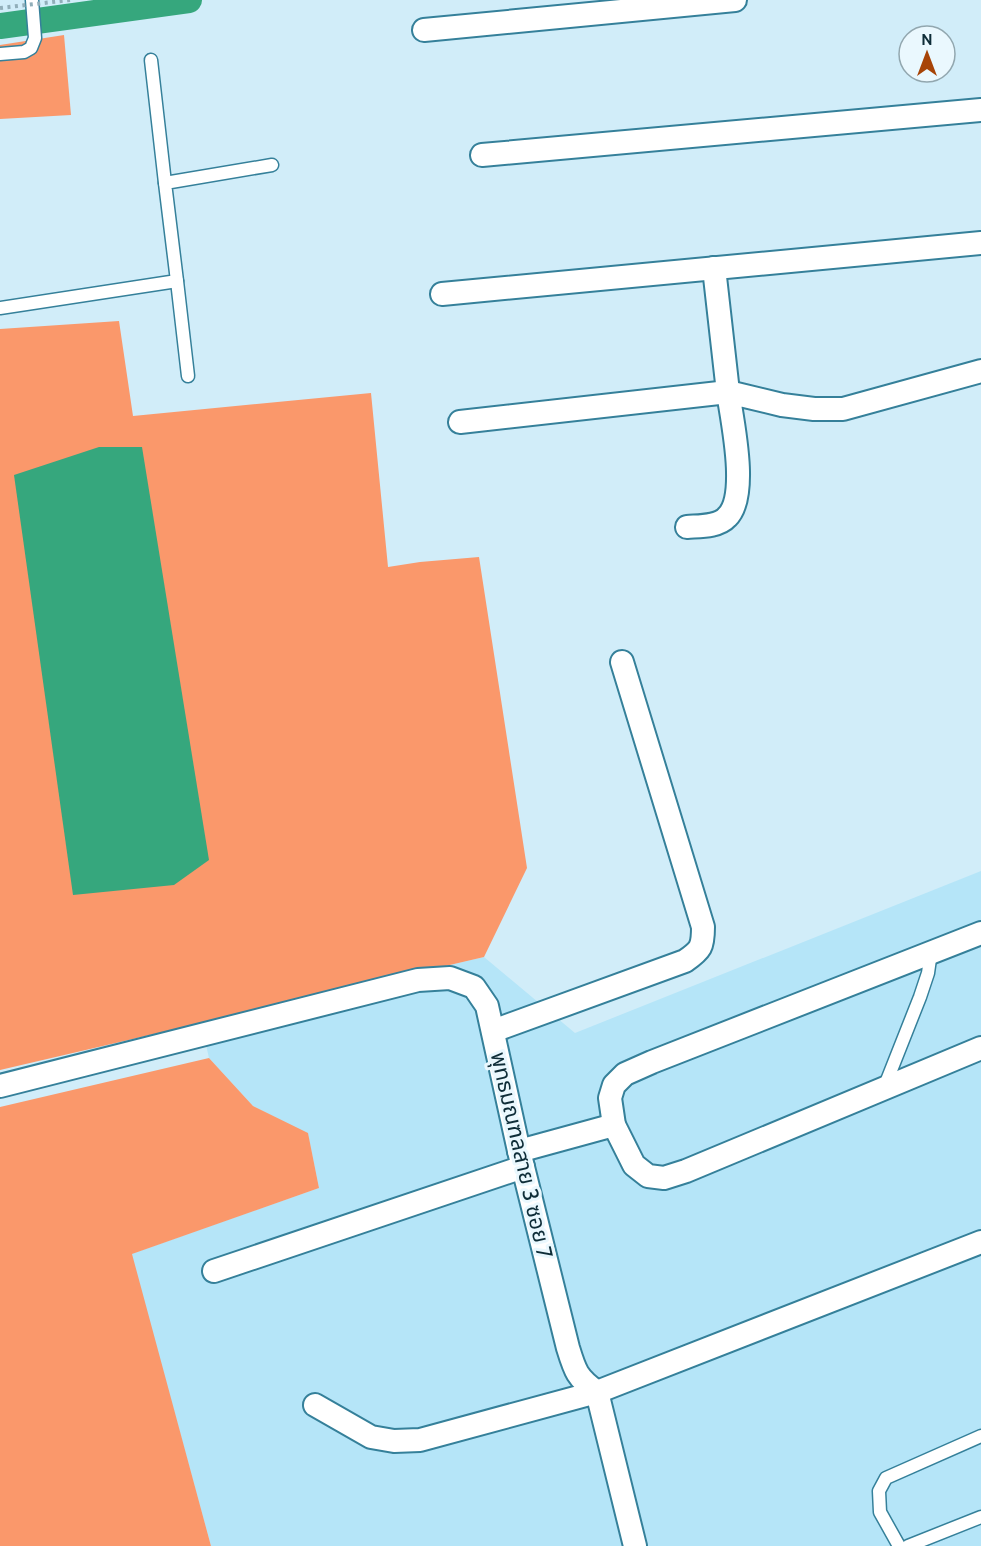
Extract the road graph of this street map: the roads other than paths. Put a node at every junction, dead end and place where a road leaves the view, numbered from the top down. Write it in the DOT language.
graph roads {
  1 [pos="735,0"];
  2 [pos="32,5"];
  3 [pos="424,30"];
  4 [pos="0,54"];
  5 [pos="151,60"];
  6 [pos="981,110"];
  7 [pos="482,155"];
  8 [pos="272,165"];
  9 [pos="165,183"];
  10 [pos="981,243"];
  11 [pos="714,268"];
  12 [pos="177,281"];
  13 [pos="442,294"];
  14 [pos="0,308"];
  15 [pos="981,371"];
  16 [pos="188,376"];
  17 [pos="728,392"];
  18 [pos="460,422"];
  19 [pos="687,527"];
  20 [pos="622,662"];
  21 [pos="981,933"];
  22 [pos="931,952"];
  23 [pos="493,1031"];
  24 [pos="981,1048"];
  25 [pos="0,1086"];
  26 [pos="884,1089"];
  27 [pos="614,1125"];
  28 [pos="521,1159"];
  29 [pos="981,1242"];
  30 [pos="214,1271"];
  31 [pos="597,1392"];
  32 [pos="315,1405"];
  33 [pos="981,1436"];
  34 [pos="981,1517"];
  35 [pos="635,1546"];
  36 [pos="899,1546"];
  37 [pos="908,1546"];
  1 -- 3 [label="street"];
  2 -- 4 [label="lane"];
  5 -- 9 [label="lane"];
  6 -- 7 [label="street"];
  8 -- 9 [label="lane"];
  9 -- 12 [label="lane"];
  10 -- 11 [label="street"];
  11 -- 13 [label="street"];
  11 -- 17 [label="street"];
  12 -- 14 [label="lane"];
  12 -- 16 [label="lane"];
  15 -- 17 [label="street"];
  17 -- 18 [label="street"];
  17 -- 19 [label="street"];
  20 -- 23 [label="street"];
  21 -- 22 [label="street"];
  22 -- 26 [label="lane"];
  22 -- 27 [label="street"];
  23 -- 25 [label="street, พุทธมณฑลสาย 3 ซอย 7"];
  23 -- 28 [label="street, พุทธมณฑลสาย 3 ซอย 7"];
  24 -- 26 [label="street"];
  26 -- 27 [label="street"];
  27 -- 28 [label="street"];
  28 -- 30 [label="street"];
  28 -- 31 [label="street, พุทธมณฑลสาย 3 ซอย 7"];
  29 -- 31 [label="street"];
  31 -- 32 [label="street"];
  31 -- 35 [label="street"];
  33 -- 36 [label="lane"];
  34 -- 37 [label="lane"];
}
